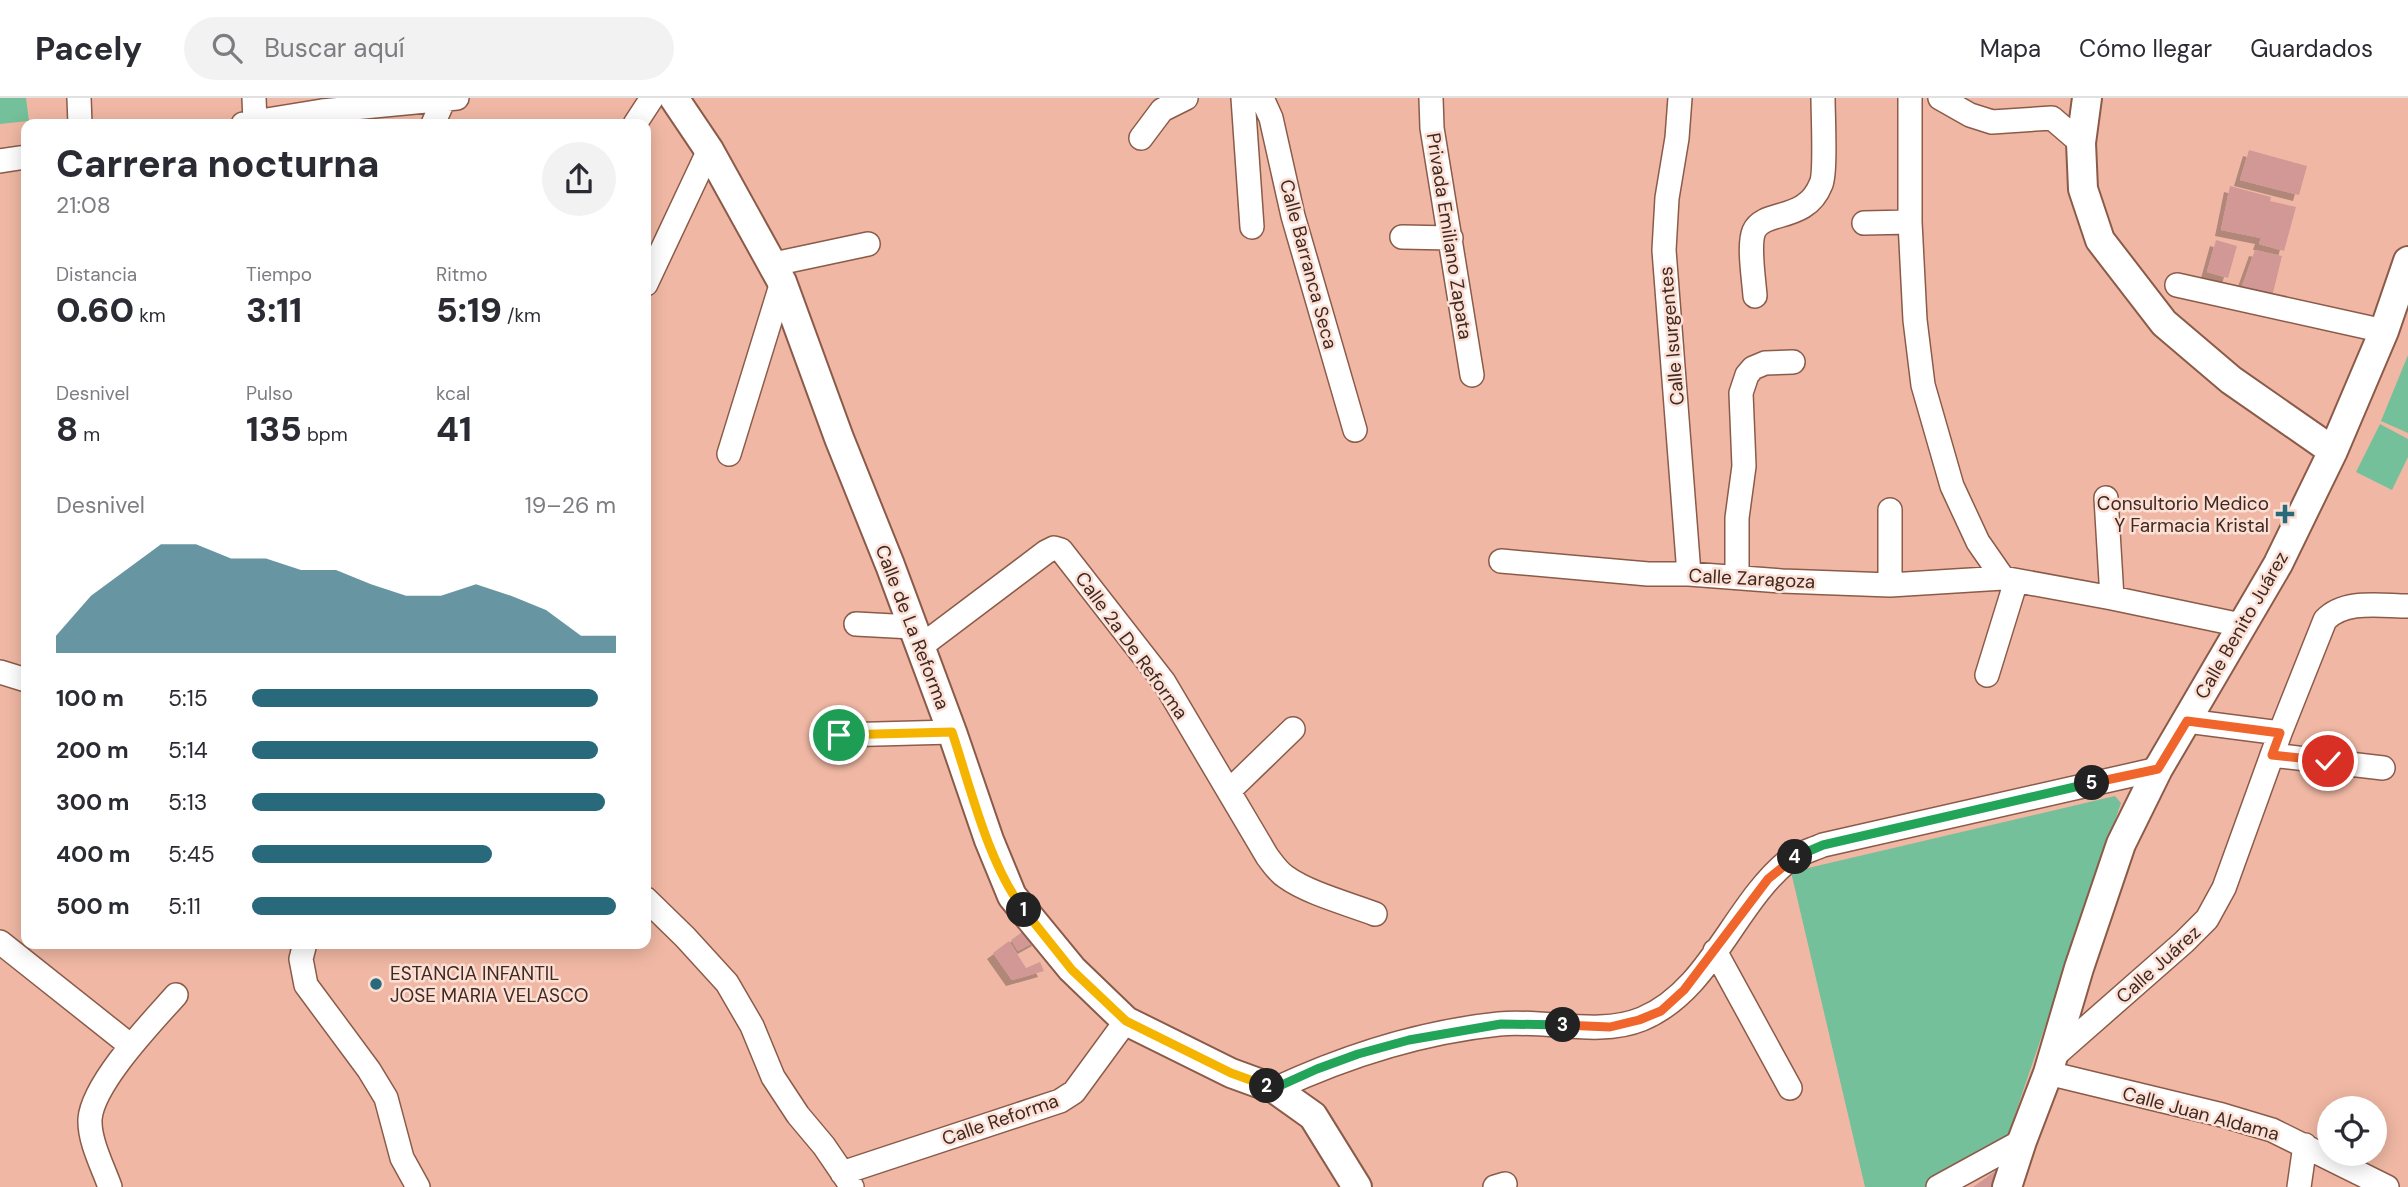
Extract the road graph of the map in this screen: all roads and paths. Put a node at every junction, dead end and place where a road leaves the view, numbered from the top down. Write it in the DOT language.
graph roads {
  1 [pos="79,98"];
  2 [pos="254,98"];
  3 [pos="652,98"];
  4 [pos="674,98"];
  5 [pos="1186,98"];
  6 [pos="1243,98"];
  7 [pos="1262,98"];
  8 [pos="1431,98"];
  9 [pos="1680,98"];
  10 [pos="1823,98"];
  11 [pos="1910,98"];
  12 [pos="1940,98"];
  13 [pos="2087,98"];
  14 [pos="451,99"];
  15 [pos="413,100"];
  16 [pos="2051,108"];
  17 [pos="321,118"];
  18 [pos="80,119"];
  19 [pos="250,119"];
  20 [pos="437,119"];
  21 [pos="638,119"];
  22 [pos="1141,138"];
  23 [pos="2081,143"];
  24 [pos="709,150"];
  25 [pos="21,158"];
  26 [pos="0,161"];
  27 [pos="1910,222"];
  28 [pos="1864,223"];
  29 [pos="1252,227"];
  30 [pos="1402,237"];
  31 [pos="1451,238"];
  32 [pos="867,244"];
  33 [pos="2408,261"];
  34 [pos="651,273"];
  35 [pos="778,273"];
  36 [pos="2177,285"];
  37 [pos="1755,296"];
  38 [pos="2384,331"];
  39 [pos="1793,362"];
  40 [pos="1472,375"];
  41 [pos="1355,430"];
  42 [pos="2333,451"];
  43 [pos="729,454"];
  44 [pos="2106,498"];
  45 [pos="1890,510"];
  46 [pos="1501,561"];
  47 [pos="1689,574"];
  48 [pos="1737,577"];
  49 [pos="2010,580"];
  50 [pos="1890,585"];
  51 [pos="2112,598"];
  52 [pos="2408,606"];
  53 [pos="856,624"];
  54 [pos="2241,625"];
  55 [pos="916,637"];
  56 [pos="0,672"];
  57 [pos="1987,676"];
  58 [pos="21,678"];
  59 [pos="2187,721"];
  60 [pos="1293,729"];
  61 [pos="952,732"];
  62 [pos="839,735"];
  63 [pos="2276,744"];
  64 [pos="2383,768"];
  65 [pos="2158,769"];
  66 [pos="1229,791"];
  67 [pos="651,904"];
  68 [pos="1375,914"];
  69 [pos="0,942"];
  70 [pos="304,949"];
  71 [pos="1715,951"];
  72 [pos="176,995"];
  73 [pos="1126,1021"];
  74 [pos="131,1046"];
  75 [pos="2050,1065"];
  76 [pos="1275,1088"];
  77 [pos="1790,1088"];
  78 [pos="2022,1140"];
  79 [pos="2305,1145"];
  80 [pos="847,1180"];
  81 [pos="110,1187"];
  82 [pos="418,1187"];
  83 [pos="1357,1187"];
  84 [pos="1938,1187"];
  85 [pos="2007,1187"];
  86 [pos="2299,1187"];
  87 [pos="2387,1187"];
  1 -- 18 [label="street"];
  2 -- 19 [label="street"];
  3 -- 21 [label="street"];
  4 -- 24 [label="street, Calle de La Reforma"];
  5 -- 22 [label="street"];
  6 -- 29 [label="street"];
  7 -- 41 [label="street, Calle Barranca Seca"];
  8 -- 31 [label="street, Privada Emiliano Zapata"];
  9 -- 47 [label="street, Calle Isurgentes"];
  10 -- 37 [label="street"];
  11 -- 27 [label="street"];
  12 -- 16 [label="street"];
  13 -- 23 [label="street"];
  14 -- 15 [label="street"];
  14 -- 20 [label="street"];
  15 -- 17 [label="street"];
  16 -- 23 [label="street"];
  23 -- 42 [label="street"];
  24 -- 34 [label="street"];
  24 -- 35 [label="street, Calle de La Reforma"];
  25 -- 26 [label="street"];
  27 -- 28 [label="street"];
  27 -- 49 [label="street"];
  30 -- 31 [label="street"];
  31 -- 40 [label="street, Privada Emiliano Zapata"];
  32 -- 35 [label="street"];
  33 -- 38 [label="street, Calle Benito Juárez"];
  35 -- 43 [label="street"];
  35 -- 55 [label="street, Calle de La Reforma"];
  36 -- 38 [label="street"];
  38 -- 42 [label="street, Calle Benito Juárez"];
  39 -- 48 [label="street"];
  42 -- 54 [label="street, Calle Benito Juárez"];
  44 -- 51 [label="street"];
  45 -- 50 [label="street"];
  46 -- 47 [label="street, Calle Zaragoza"];
  47 -- 48 [label="street, Calle Zaragoza"];
  48 -- 50 [label="street, Calle Zaragoza"];
  49 -- 50 [label="street, Calle Zaragoza"];
  49 -- 51 [label="street, Calle Zaragoza"];
  49 -- 57 [label="street"];
  51 -- 54 [label="street, Calle Zaragoza"];
  52 -- 63 [label="street, Calle Juárez"];
  53 -- 55 [label="street"];
  54 -- 59 [label="street, Calle Benito Juárez"];
  55 -- 61 [label="street, Calle de La Reforma"];
  55 -- 66 [label="street, Calle 2a De Reforma"];
  56 -- 58 [label="street"];
  59 -- 63 [label="street"];
  59 -- 65 [label="street, Calle Benito Juárez"];
  60 -- 66 [label="street"];
  61 -- 62 [label="street"];
  61 -- 73 [label="street, Calle de La Reforma"];
  63 -- 64 [label="street"];
  63 -- 75 [label="street, Calle Juárez"];
  65 -- 71 [label="street"];
  65 -- 75 [label="street, Calle Benito Juárez"];
  66 -- 68 [label="street, Calle 2a De Reforma"];
  67 -- 80 [label="street"];
  69 -- 74 [label="street"];
  70 -- 82 [label="street"];
  71 -- 76 [label="street"];
  71 -- 77 [label="street"];
  72 -- 74 [label="street"];
  73 -- 76 [label="street, Calle de La Reforma"];
  73 -- 80 [label="street, Calle Reforma"];
  74 -- 81 [label="street"];
  75 -- 78 [label="street, Calle Benito Juárez"];
  75 -- 79 [label="street, Calle Juan Aldama"];
  76 -- 83 [label="street, Calle de La Reforma"];
  78 -- 84 [label="street"];
  78 -- 85 [label="street, Calle Benito Juárez"];
  79 -- 86 [label="street"];
  79 -- 87 [label="street, Calle Juan Aldama"];
}
